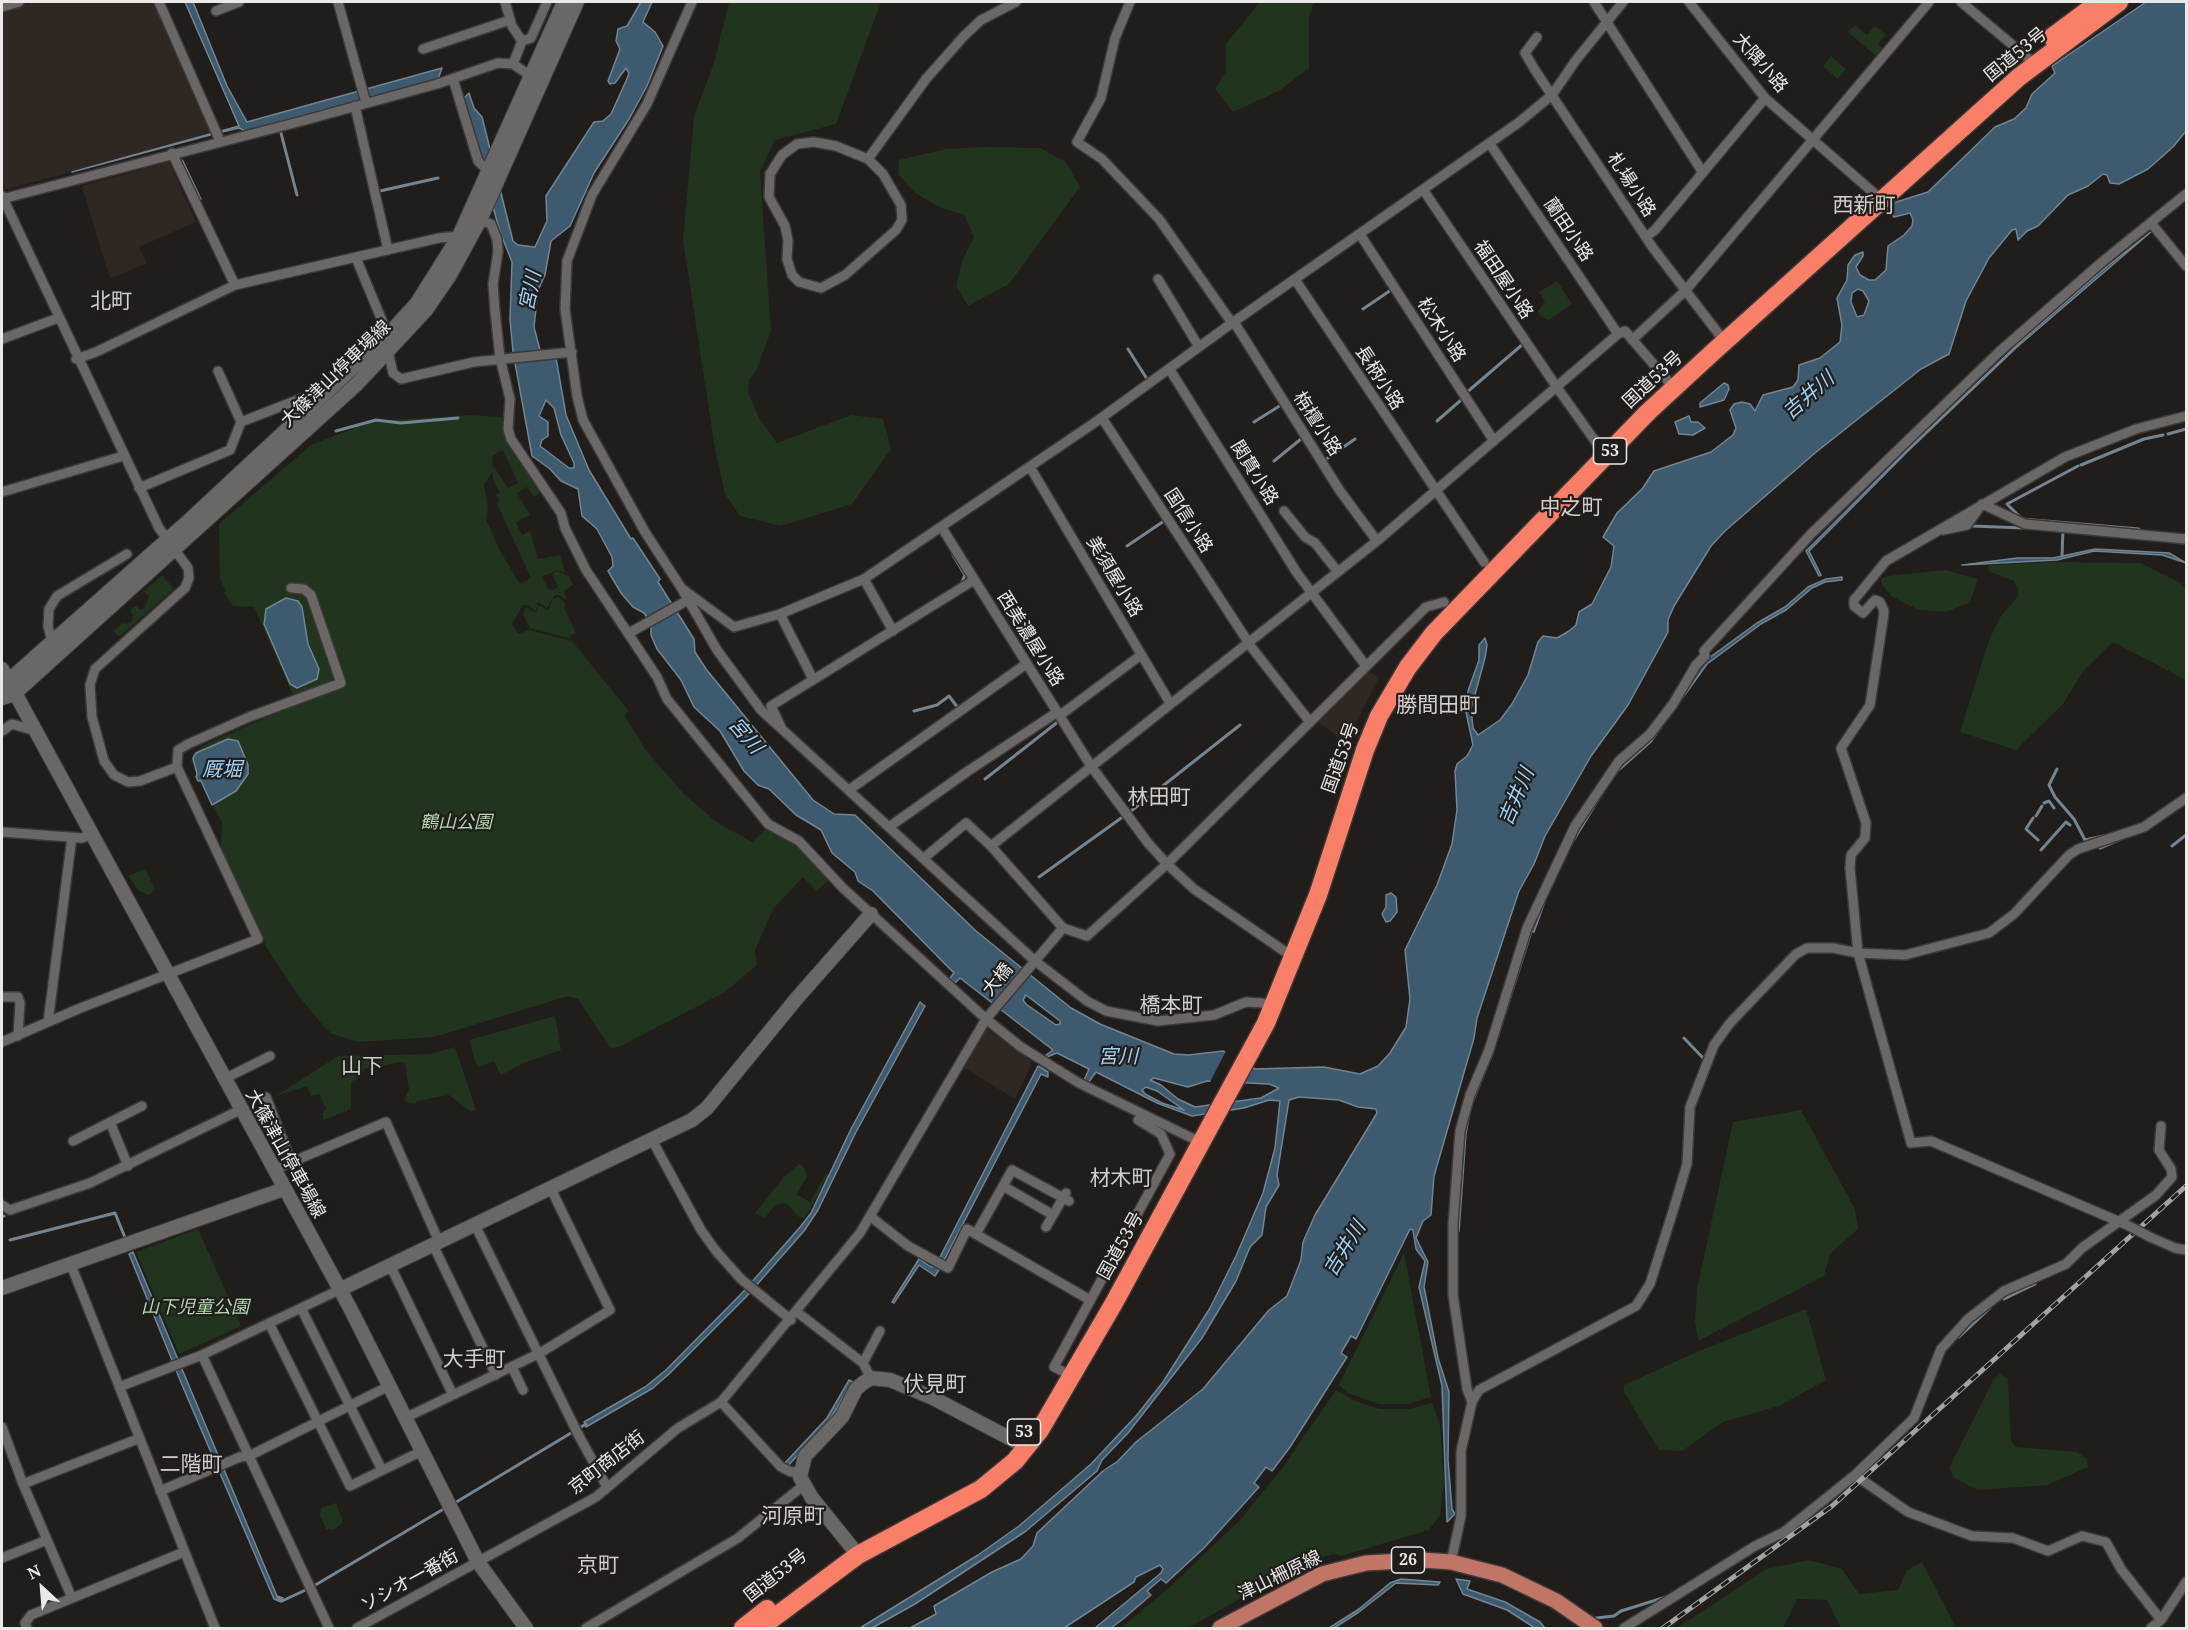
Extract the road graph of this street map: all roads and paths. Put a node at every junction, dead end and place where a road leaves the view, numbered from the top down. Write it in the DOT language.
graph roads {
  1 [pos="19,2"];
  2 [pos="159,2"];
  3 [pos="239,2"];
  4 [pos="338,2"];
  5 [pos="505,2"];
  6 [pos="547,2"];
  7 [pos="564,2"];
  8 [pos="577,2"];
  9 [pos="692,2"];
  10 [pos="1016,2"];
  11 [pos="1130,2"];
  12 [pos="1594,2"];
  13 [pos="1623,2"];
  14 [pos="1689,2"];
  15 [pos="1929,2"];
  16 [pos="1961,2"];
  17 [pos="2099,2"];
  18 [pos="2119,2"];
  19 [pos="2,7"];
  20 [pos="216,11"];
  21 [pos="510,20"];
  22 [pos="1606,22"];
  23 [pos="1537,37"];
  24 [pos="522,41"];
  25 [pos="423,49"];
  26 [pos="2027,57"];
  27 [pos="513,64"];
  28 [pos="532,77"];
  29 [pos="453,79"];
  30 [pos="1552,95"];
  31 [pos="1765,98"];
  32 [pos="366,103"];
  33 [pos="355,106"];
  34 [pos="1814,139"];
  35 [pos="220,141"];
  36 [pos="1490,144"];
  37 [pos="172,153"];
  38 [pos="868,159"];
  39 [pos="488,171"];
  40 [pos="1703,173"];
  41 [pos="1424,191"];
  42 [pos="2187,195"];
  43 [pos="1879,196"];
  44 [pos="2,198"];
  45 [pos="480,220"];
  46 [pos="2151,223"];
  47 [pos="459,236"];
  48 [pos="1361,236"];
  49 [pos="1646,237"];
  50 [pos="388,250"];
  51 [pos="356,258"];
  52 [pos="2187,266"];
  53 [pos="1158,279"];
  54 [pos="1296,281"];
  55 [pos="235,285"];
  56 [pos="1684,291"];
  57 [pos="58,318"];
  58 [pos="1233,323"];
  59 [pos="1718,333"];
  60 [pos="1618,334"];
  61 [pos="388,335"];
  62 [pos="2,339"];
  63 [pos="1632,340"];
  64 [pos="1199,347"];
  65 [pos="388,351"];
  66 [pos="568,352"];
  67 [pos="76,358"];
  68 [pos="502,358"];
  69 [pos="218,370"];
  70 [pos="1170,370"];
  71 [pos="1671,383"];
  72 [pos="334,385"];
  73 [pos="1556,386"];
  74 [pos="2187,416"];
  75 [pos="1102,418"];
  76 [pos="241,422"];
  77 [pos="1494,441"];
  78 [pos="1598,445"];
  79 [pos="123,456"];
  80 [pos="1030,467"];
  81 [pos="139,488"];
  82 [pos="1436,491"];
  83 [pos="2,492"];
  84 [pos="1983,504"];
  85 [pos="1284,511"];
  86 [pos="942,528"];
  87 [pos="2187,539"];
  88 [pos="1377,541"];
  89 [pos="171,545"];
  90 [pos="127,554"];
  91 [pos="1484,562"];
  92 [pos="1338,572"];
  93 [pos="864,579"];
  94 [pos="974,580"];
  95 [pos="291,588"];
  96 [pos="682,589"];
  97 [pos="1310,593"];
  98 [pos="687,600"];
  99 [pos="1444,602"];
  100 [pos="780,614"];
  101 [pos="893,630"];
  102 [pos="629,633"];
  103 [pos="1248,641"];
  104 [pos="52,642"];
  105 [pos="1141,655"];
  106 [pos="1026,664"];
  107 [pos="1366,666"];
  108 [pos="813,679"];
  109 [pos="5,685"];
  110 [pos="1170,703"];
  111 [pos="1056,713"];
  112 [pos="1310,722"];
  113 [pos="781,727"];
  114 [pos="32,729"];
  115 [pos="2,731"];
  116 [pos="1091,766"];
  117 [pos="177,767"];
  118 [pos="849,790"];
  119 [pos="2187,798"];
  120 [pos="889,826"];
  121 [pos="2,832"];
  122 [pos="90,835"];
  123 [pos="72,837"];
  124 [pos="991,846"];
  125 [pos="924,858"];
  126 [pos="1167,864"];
  127 [pos="871,914"];
  128 [pos="1063,928"];
  129 [pos="1284,951"];
  130 [pos="1858,953"];
  131 [pos="1035,961"];
  132 [pos="167,975"];
  133 [pos="2,997"];
  134 [pos="1264,1013"];
  135 [pos="986,1019"];
  136 [pos="48,1022"];
  137 [pos="18,1036"];
  138 [pos="2,1042"];
  139 [pos="270,1056"];
  140 [pos="224,1079"];
  141 [pos="266,1097"];
  142 [pos="1112,1101"];
  143 [pos="142,1106"];
  144 [pos="240,1110"];
  145 [pos="110,1122"];
  146 [pos="2161,1126"];
  147 [pos="1198,1138"];
  148 [pos="652,1140"];
  149 [pos="73,1142"];
  150 [pos="291,1161"];
  151 [pos="128,1166"];
  152 [pos="273,1170"];
  153 [pos="1003,1186"];
  154 [pos="284,1189"];
  155 [pos="550,1189"];
  156 [pos="2,1205"];
  157 [pos="1053,1215"];
  158 [pos="871,1217"];
  159 [pos="2125,1223"];
  160 [pos="475,1225"];
  161 [pos="1046,1227"];
  162 [pos="976,1234"];
  163 [pos="436,1244"];
  164 [pos="2187,1250"];
  165 [pos="70,1264"];
  166 [pos="390,1265"];
  167 [pos="2,1288"];
  168 [pos="339,1290"];
  169 [pos="1089,1300"];
  170 [pos="302,1308"];
  171 [pos="794,1316"];
  172 [pos="268,1323"];
  173 [pos="880,1331"];
  174 [pos="540,1353"];
  175 [pos="202,1355"];
  176 [pos="863,1363"];
  177 [pos="512,1367"];
  178 [pos="1062,1371"];
  179 [pos="496,1374"];
  180 [pos="871,1378"];
  181 [pos="389,1386"];
  182 [pos="120,1387"];
  183 [pos="523,1390"];
  184 [pos="453,1395"];
  185 [pos="1060,1399"];
  186 [pos="722,1402"];
  187 [pos="1472,1402"];
  188 [pos="350,1406"];
  189 [pos="405,1418"];
  190 [pos="319,1421"];
  191 [pos="2,1427"];
  192 [pos="140,1438"];
  193 [pos="1017,1442"];
  194 [pos="422,1451"];
  195 [pos="249,1456"];
  196 [pos="382,1470"];
  197 [pos="800,1471"];
  198 [pos="1855,1475"];
  199 [pos="22,1484"];
  200 [pos="804,1485"];
  201 [pos="607,1487"];
  202 [pos="160,1491"];
  203 [pos="47,1540"];
  204 [pos="855,1550"];
  205 [pos="184,1552"];
  206 [pos="2,1558"];
  207 [pos="478,1562"];
  208 [pos="1451,1562"];
  209 [pos="2187,1582"];
  210 [pos="72,1598"];
  211 [pos="2161,1620"];
  212 [pos="27,1629"];
  213 [pos="215,1629"];
  214 [pos="329,1629"];
  215 [pos="357,1629"];
  216 [pos="526,1629"];
  217 [pos="586,1629"];
  218 [pos="743,1629"];
  219 [pos="760,1629"];
  220 [pos="1220,1629"];
  221 [pos="1595,1629"];
  222 [pos="1624,1629"];
  223 [pos="2151,1629"];
  1 -- 19 [label="street"];
  2 -- 35 [label="street"];
  3 -- 20 [label="street"];
  4 -- 32 [label="street"];
  5 -- 21 [label="street"];
  6 -- 24 [label="street"];
  7 -- 28 [label="main road, 大篠津山停車場線"];
  8 -- 45 [label="main road, 大篠津山停車場線"];
  9 -- 66 [label="street"];
  10 -- 38 [label="street"];
  11 -- 58 [label="street, 栴檀小路"];
  12 -- 22 [label="street"];
  13 -- 22 [label="street"];
  14 -- 31 [label="street, 大隅小路"];
  15 -- 34 [label="street"];
  16 -- 26 [label="street"];
  17 -- 26 [label="highway, 国道53号 / 53"];
  18 -- 43 [label="highway, 国道53号 / 53"];
  21 -- 24 [label="street"];
  21 -- 25 [label="street"];
  22 -- 30 [label="street"];
  22 -- 40 [label="street"];
  23 -- 30 [label="street, 札場小路"];
  24 -- 27 [label="street"];
  26 -- 43 [label="highway, 国道53号 / 53"];
  27 -- 28 [label="street"];
  27 -- 29 [label="street"];
  28 -- 39 [label="main road, 大篠津山停車場線"];
  29 -- 32 [label="street"];
  29 -- 39 [label="street"];
  30 -- 36 [label="street"];
  30 -- 49 [label="street, 札場小路"];
  31 -- 34 [label="street, 大隅小路"];
  31 -- 40 [label="street"];
  32 -- 33 [label="street"];
  33 -- 35 [label="street"];
  33 -- 50 [label="street"];
  34 -- 43 [label="street, 大隅小路"];
  34 -- 56 [label="street"];
  35 -- 37 [label="street"];
  36 -- 41 [label="street"];
  36 -- 60 [label="street, 蘭田小路"];
  37 -- 44 [label="street"];
  37 -- 55 [label="street"];
  38 -- 38 [label="street"];
  39 -- 47 [label="main road, 大篠津山停車場線"];
  40 -- 49 [label="street"];
  41 -- 48 [label="street"];
  41 -- 73 [label="street, 福田屋小路"];
  42 -- 46 [label="street"];
  43 -- 59 [label="highway, 国道53号 / 53"];
  43 -- 71 [label="highway, 国道53号 / 53"];
  44 -- 57 [label="street"];
  45 -- 65 [label="main road, 大篠津山停車場線"];
  45 -- 68 [label="street"];
  46 -- 52 [label="street"];
  46 -- 187 [label="street"];
  47 -- 50 [label="street"];
  47 -- 61 [label="main road, 大篠津山停車場線"];
  48 -- 54 [label="street"];
  48 -- 77 [label="street, 松木小路"];
  49 -- 56 [label="street, 札場小路"];
  50 -- 51 [label="street"];
  51 -- 55 [label="street"];
  51 -- 61 [label="street"];
  53 -- 64 [label="street"];
  54 -- 58 [label="street"];
  54 -- 82 [label="street, 長柄小路"];
  55 -- 67 [label="street"];
  56 -- 59 [label="street, 札場小路"];
  56 -- 63 [label="street"];
  57 -- 62 [label="street"];
  57 -- 67 [label="street"];
  58 -- 64 [label="street"];
  58 -- 88 [label="street, 栴檀小路"];
  59 -- 71 [label="highway, 国道53号 / 53"];
  60 -- 63 [label="street"];
  60 -- 73 [label="street"];
  61 -- 72 [label="main road, 大篠津山停車場線"];
  63 -- 71 [label="street"];
  64 -- 70 [label="street"];
  65 -- 68 [label="street"];
  65 -- 89 [label="main road, 大篠津山停車場線"];
  66 -- 68 [label="street"];
  66 -- 96 [label="street"];
  67 -- 79 [label="street"];
  68 -- 102 [label="street"];
  69 -- 76 [label="street"];
  70 -- 75 [label="street"];
  70 -- 97 [label="street, 関貫小路"];
  71 -- 78 [label="highway, 国道53号 / 53"];
  71 -- 134 [label="highway, 国道53号 / 53"];
  72 -- 76 [label="street"];
  72 -- 89 [label="main road, 大篠津山停車場線"];
  73 -- 77 [label="street"];
  73 -- 78 [label="street, 福田屋小路"];
  74 -- 84 [label="street"];
  75 -- 80 [label="street"];
  75 -- 103 [label="street, 国信小路"];
  76 -- 81 [label="street"];
  77 -- 82 [label="street"];
  78 -- 91 [label="highway, 国道53号 / 53"];
  79 -- 81 [label="street"];
  79 -- 83 [label="street"];
  80 -- 86 [label="street"];
  80 -- 105 [label="street, 美須屋小路"];
  81 -- 89 [label="street"];
  82 -- 88 [label="street"];
  82 -- 91 [label="street, 長柄小路"];
  84 -- 87 [label="street"];
  84 -- 130 [label="street"];
  85 -- 92 [label="street"];
  86 -- 93 [label="street"];
  86 -- 94 [label="street, 西美濃屋小路"];
  88 -- 92 [label="street"];
  89 -- 104 [label="main road, 大篠津山停車場線"];
  89 -- 109 [label="main road, 大篠津山停車場線"];
  89 -- 117 [label="street"];
  90 -- 104 [label="street"];
  91 -- 99 [label="highway, 国道53号 / 53"];
  92 -- 97 [label="street"];
  93 -- 100 [label="street"];
  93 -- 101 [label="street"];
  94 -- 101 [label="street"];
  94 -- 106 [label="street, 西美濃屋小路"];
  95 -- 117 [label="street"];
  96 -- 98 [label="street"];
  96 -- 100 [label="street"];
  97 -- 103 [label="street"];
  97 -- 107 [label="street, 関貫小路"];
  98 -- 102 [label="street"];
  98 -- 113 [label="street"];
  99 -- 107 [label="street"];
  99 -- 129 [label="highway, 国道53号 / 53"];
  100 -- 108 [label="street"];
  101 -- 108 [label="street"];
  102 -- 127 [label="street"];
  103 -- 110 [label="street"];
  103 -- 112 [label="street, 国信小路"];
  104 -- 109 [label="main road, 大篠津山停車場線"];
  105 -- 110 [label="street, 美須屋小路"];
  105 -- 111 [label="street"];
  106 -- 111 [label="street, 西美濃屋小路"];
  106 -- 118 [label="street"];
  107 -- 112 [label="street"];
  108 -- 113 [label="street"];
  109 -- 114 [label="main road, 大篠津山停車場線"];
  110 -- 116 [label="street"];
  111 -- 116 [label="street, 西美濃屋小路"];
  111 -- 120 [label="street"];
  112 -- 126 [label="street"];
  113 -- 118 [label="street"];
  114 -- 115 [label="street"];
  114 -- 122 [label="main road, 大篠津山停車場線"];
  116 -- 124 [label="street"];
  116 -- 126 [label="street, 西美濃屋小路"];
  117 -- 132 [label="street"];
  118 -- 120 [label="street"];
  119 -- 130 [label="street"];
  120 -- 125 [label="street"];
  121 -- 123 [label="street"];
  122 -- 123 [label="street"];
  122 -- 132 [label="main road, 大篠津山停車場線"];
  123 -- 136 [label="street"];
  124 -- 125 [label="street"];
  124 -- 128 [label="street"];
  125 -- 131 [label="street"];
  126 -- 128 [label="street"];
  126 -- 129 [label="street, 西美濃屋小路"];
  127 -- 135 [label="street"];
  127 -- 148 [label="main road"];
  128 -- 131 [label="street, 大橋"];
  129 -- 134 [label="highway, 国道53号 / 53"];
  130 -- 159 [label="street"];
  130 -- 187 [label="street"];
  131 -- 134 [label="street"];
  131 -- 135 [label="street, 大橋"];
  132 -- 136 [label="street"];
  132 -- 140 [label="main road, 大篠津山停車場線"];
  133 -- 137 [label="street"];
  134 -- 147 [label="highway, 国道53号 / 53"];
  135 -- 142 [label="street"];
  135 -- 158 [label="street, 大橋"];
  136 -- 137 [label="street"];
  137 -- 138 [label="street"];
  139 -- 140 [label="street"];
  140 -- 144 [label="main road, 大篠津山停車場線"];
  141 -- 150 [label="street"];
  142 -- 147 [label="street"];
  142 -- 169 [label="street"];
  143 -- 145 [label="street"];
  144 -- 151 [label="street"];
  144 -- 152 [label="main road, 大篠津山停車場線"];
  145 -- 149 [label="street"];
  145 -- 151 [label="street"];
  146 -- 159 [label="street"];
  147 -- 178 [label="highway, 国道53号 / 53"];
  147 -- 185 [label="highway, 国道53号 / 53"];
  148 -- 155 [label="main road"];
  148 -- 171 [label="street"];
  150 -- 152 [label="street"];
  150 -- 163 [label="street"];
  151 -- 156 [label="street"];
  152 -- 154 [label="main road, 大篠津山停車場線"];
  153 -- 157 [label="street"];
  153 -- 157 [label="street"];
  153 -- 162 [label="street"];
  154 -- 165 [label="main road"];
  154 -- 168 [label="main road, 大篠津山停車場線"];
  155 -- 160 [label="main road"];
  155 -- 174 [label="street"];
  157 -- 161 [label="street"];
  158 -- 162 [label="street"];
  158 -- 171 [label="street, 京町商店街"];
  159 -- 164 [label="street, bridge"];
  159 -- 198 [label="street"];
  160 -- 163 [label="main road"];
  160 -- 174 [label="street"];
  162 -- 169 [label="street"];
  163 -- 166 [label="main road"];
  163 -- 179 [label="street"];
  165 -- 167 [label="main road"];
  165 -- 182 [label="street"];
  166 -- 168 [label="main road"];
  166 -- 184 [label="street"];
  168 -- 170 [label="street"];
  168 -- 181 [label="main road, 大篠津山停車場線"];
  169 -- 178 [label="street"];
  170 -- 172 [label="street"];
  170 -- 188 [label="street"];
  171 -- 176 [label="street"];
  171 -- 186 [label="street, 京町商店街"];
  172 -- 175 [label="street"];
  172 -- 190 [label="street"];
  173 -- 176 [label="street"];
  174 -- 177 [label="street"];
  174 -- 201 [label="street"];
  175 -- 182 [label="street"];
  175 -- 195 [label="street"];
  176 -- 180 [label="street"];
  177 -- 179 [label="street"];
  177 -- 183 [label="street"];
  178 -- 193 [label="highway, 国道53号 / 53"];
  179 -- 184 [label="street"];
  180 -- 193 [label="main road"];
  180 -- 197 [label="main road"];
  181 -- 188 [label="street"];
  181 -- 189 [label="main road, 大篠津山停車場線"];
  182 -- 192 [label="street"];
  184 -- 189 [label="street"];
  185 -- 193 [label="street"];
  185 -- 204 [label="highway, 国道53号 / 53"];
  186 -- 197 [label="street"];
  186 -- 201 [label="street, 京町商店街"];
  187 -- 208 [label="street"];
  188 -- 190 [label="street"];
  188 -- 196 [label="street"];
  189 -- 194 [label="main road, 大篠津山停車場線"];
  190 -- 195 [label="street"];
  190 -- 196 [label="street"];
  191 -- 199 [label="street"];
  192 -- 199 [label="street"];
  192 -- 202 [label="street"];
  193 -- 204 [label="highway, 国道53号 / 53"];
  194 -- 196 [label="street"];
  194 -- 207 [label="main road, 大篠津山停車場線"];
  195 -- 202 [label="street"];
  195 -- 214 [label="street"];
  197 -- 200 [label="main road"];
  198 -- 211 [label="street"];
  198 -- 222 [label="street"];
  199 -- 203 [label="street"];
  200 -- 204 [label="main road"];
  200 -- 217 [label="street"];
  201 -- 207 [label="street, 京町商店街"];
  202 -- 205 [label="street"];
  203 -- 206 [label="street"];
  203 -- 210 [label="street"];
  204 -- 218 [label="highway, 国道53号 / 53"];
  204 -- 219 [label="highway, 国道53号 / 53"];
  205 -- 210 [label="street"];
  205 -- 213 [label="street"];
  207 -- 215 [label="street, ソシオ一番街"];
  207 -- 216 [label="main road, 大篠津山停車場線"];
  208 -- 220 [label="main road, 津山柵原線 / 26"];
  208 -- 221 [label="main road, 津山柵原線 / 26"];
  209 -- 211 [label="street"];
  210 -- 212 [label="street"];
  211 -- 223 [label="street"];
}
